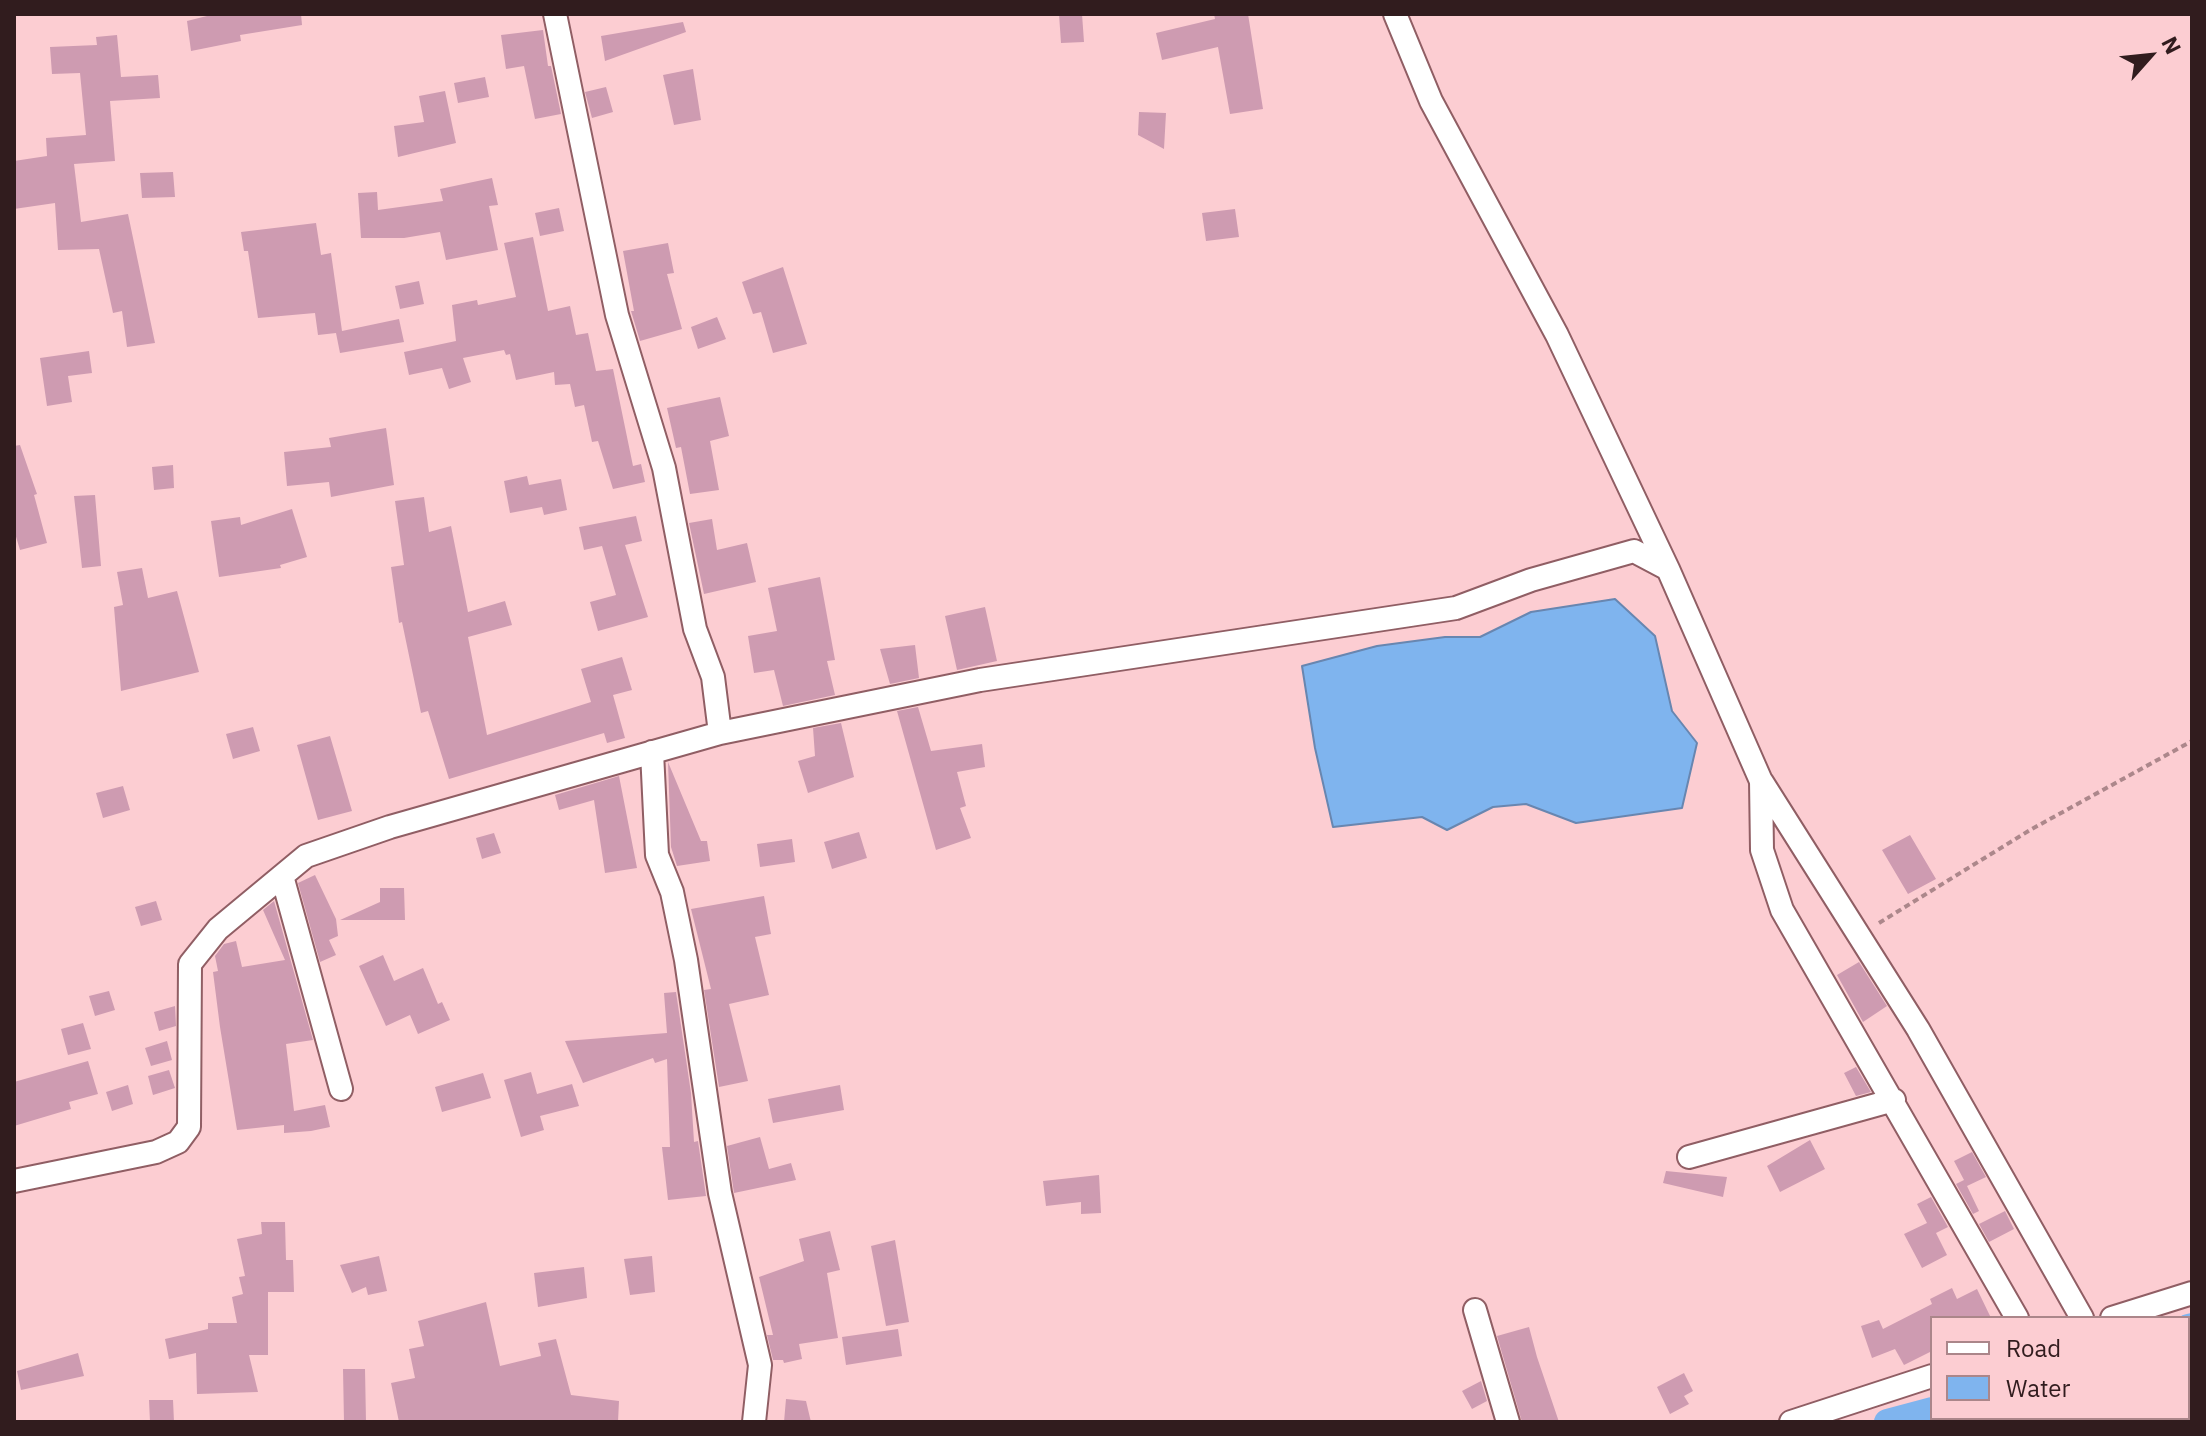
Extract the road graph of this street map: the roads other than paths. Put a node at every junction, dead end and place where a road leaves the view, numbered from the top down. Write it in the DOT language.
graph roads {
  1 [pos="555,14"];
  2 [pos="1395,14"];
  3 [pos="1668,569"];
  4 [pos="720,733"];
  5 [pos="652,752"];
  6 [pos="1761,781"];
  7 [pos="282,876"];
  8 [pos="341,1089"];
  9 [pos="1894,1100"];
  10 [pos="1689,1157"];
  11 [pos="14,1181"];
  12 [pos="2192,1293"];
  13 [pos="1475,1310"];
  14 [pos="2016,1316"];
  15 [pos="2081,1316"];
  16 [pos="2118,1316"];
  17 [pos="1930,1377"];
  18 [pos="754,1422"];
  19 [pos="1508,1422"];
  20 [pos="1791,1422"];
  1 -- 4 [label="street"];
  2 -- 3 [label="street"];
  3 -- 4 [label="street"];
  3 -- 6 [label="street"];
  4 -- 5 [label="street"];
  5 -- 7 [label="street"];
  5 -- 18 [label="street"];
  6 -- 9 [label="street"];
  6 -- 15 [label="street"];
  7 -- 8 [label="street"];
  7 -- 11 [label="street"];
  9 -- 10 [label="street"];
  9 -- 14 [label="street"];
  12 -- 16 [label="street"];
  13 -- 19 [label="street"];
  17 -- 20 [label="street"];
}
